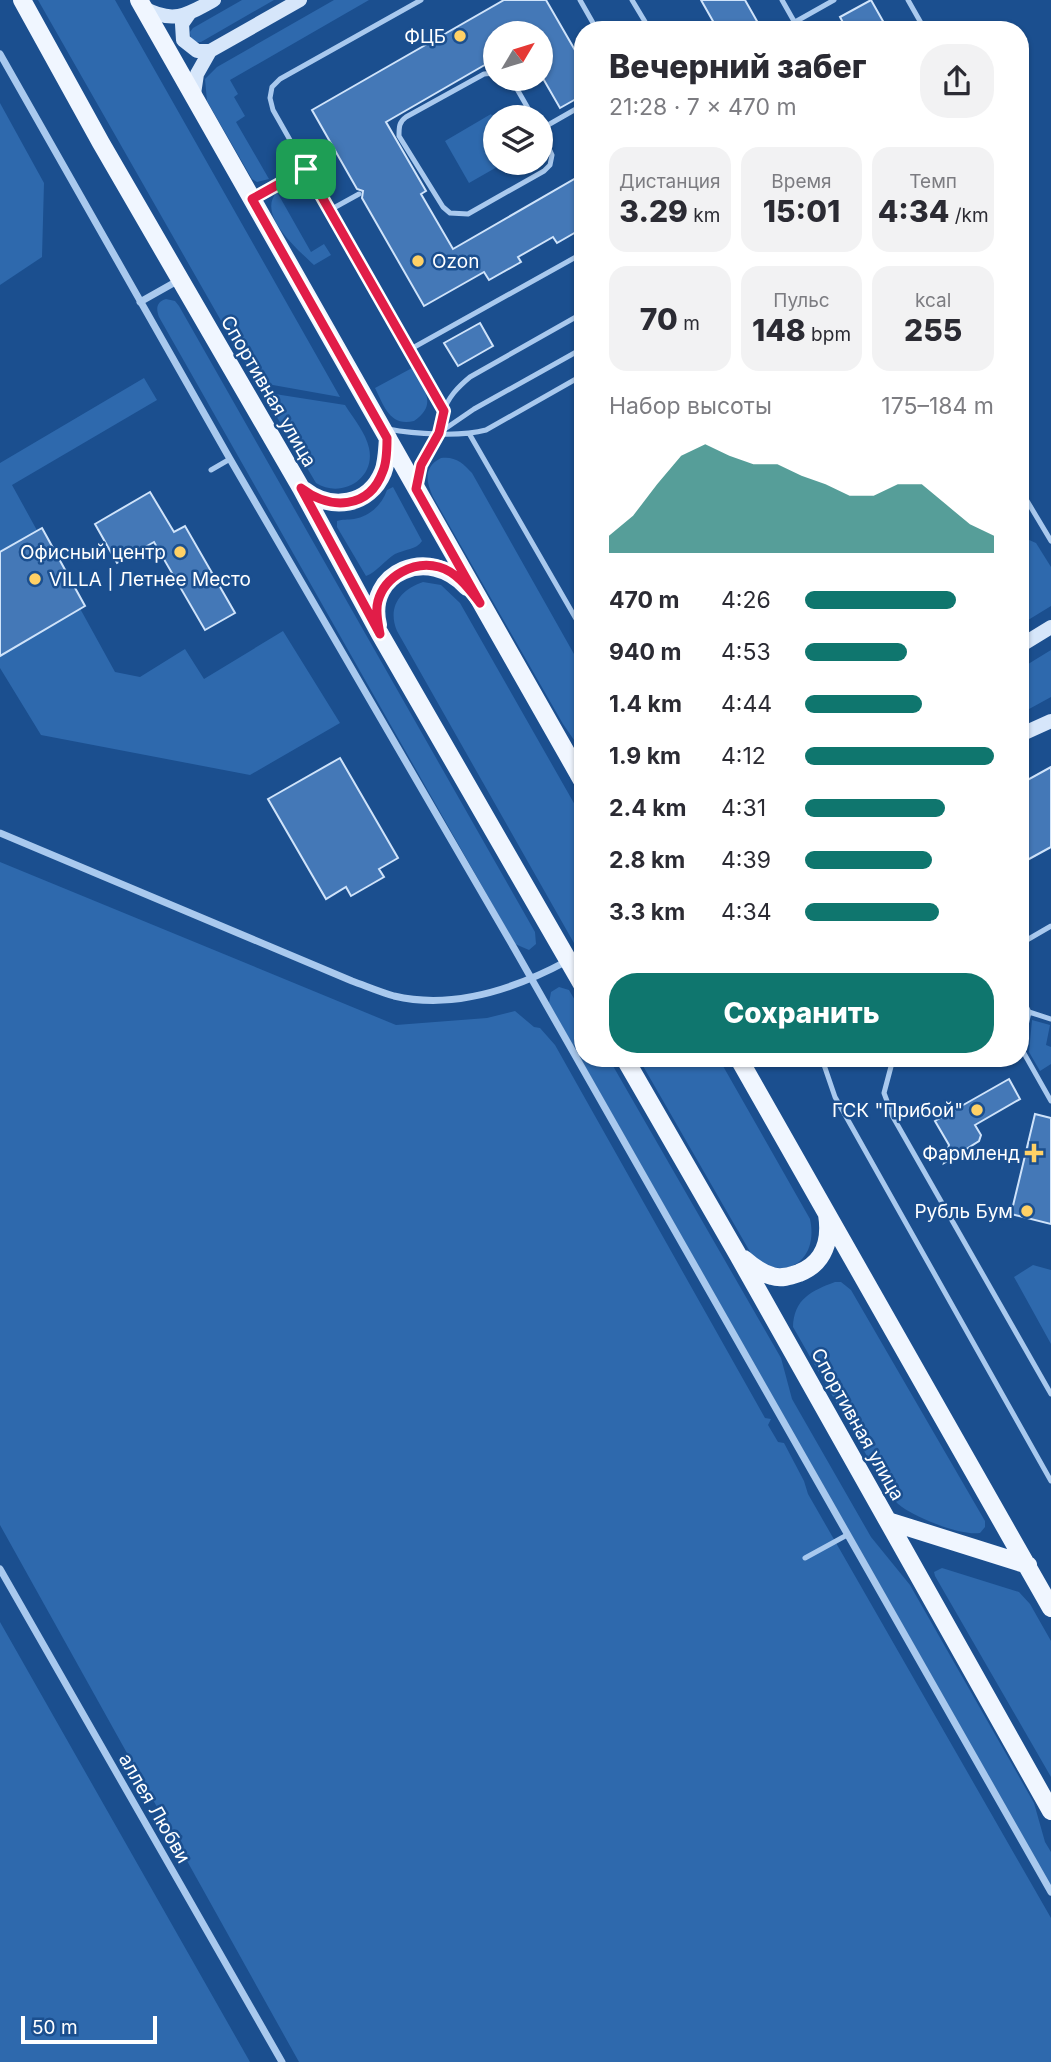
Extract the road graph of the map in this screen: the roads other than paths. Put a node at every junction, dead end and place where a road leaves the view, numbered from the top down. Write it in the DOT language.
graph roads {
  1 [pos="22,0"];
  2 [pos="214,0"];
  3 [pos="300,0"];
  4 [pos="421,0"];
  5 [pos="580,0"];
  6 [pos="632,0"];
  7 [pos="782,0"];
  8 [pos="834,0"];
  9 [pos="908,0"];
  10 [pos="142,4"];
  11 [pos="189,14"];
  12 [pos="592,21"];
  13 [pos="645,21"];
  14 [pos="794,21"];
  15 [pos="797,21"];
  16 [pos="920,21"];
  17 [pos="209,51"];
  18 [pos="0,54"];
  19 [pos="483,75"];
  20 [pos="194,94"];
  21 [pos="574,110"];
  22 [pos="553,123"];
  23 [pos="306,169"];
  24 [pos="535,175"];
  25 [pos="359,194"];
  26 [pos="252,199"];
  27 [pos="330,210"];
  28 [pos="574,258"];
  29 [pos="180,279"];
  30 [pos="140,302"];
  31 [pos="574,318"];
  32 [pos="409,350"];
  33 [pos="574,353"];
  34 [pos="574,381"];
  35 [pos="444,411"];
  36 [pos="384,433"];
  37 [pos="439,433"];
  38 [pos="470,435"];
  39 [pos="230,459"];
  40 [pos="211,470"];
  41 [pos="301,488"];
  42 [pos="416,489"];
  43 [pos="1029,504"];
  44 [pos="1051,541"];
  45 [pos="480,603"];
  46 [pos="574,615"];
  47 [pos="1051,627"];
  48 [pos="380,634"];
  49 [pos="1029,640"];
  50 [pos="1051,721"];
  51 [pos="1029,732"];
  52 [pos="574,762"];
  53 [pos="0,833"];
  54 [pos="1051,926"];
  55 [pos="1029,939"];
  56 [pos="568,960"];
  57 [pos="574,970"];
  58 [pos="531,980"];
  59 [pos="1029,1012"];
  60 [pos="1051,1019"];
  61 [pos="574,1056"];
  62 [pos="1029,1062"];
  63 [pos="581,1067"];
  64 [pos="630,1067"];
  65 [pos="744,1067"];
  66 [pos="825,1067"];
  67 [pos="891,1067"];
  68 [pos="1051,1101"];
  69 [pos="826,1210"];
  70 [pos="738,1255"];
  71 [pos="1051,1394"];
  72 [pos="1051,1480"];
  73 [pos="888,1521"];
  74 [pos="847,1535"];
  75 [pos="805,1558"];
  76 [pos="1028,1565"];
  77 [pos="0,1569"];
  78 [pos="1051,1608"];
  79 [pos="1051,1811"];
  80 [pos="1051,1892"];
  81 [pos="282,2062"];
  1 -- 29 [label="main road, Спортивная улица"];
  2 -- 11 [label="main road"];
  3 -- 17 [label="main road"];
  4 -- 23 [label="lane"];
  5 -- 12 [label="lane"];
  6 -- 13 [label="lane"];
  7 -- 14 [label="lane"];
  8 -- 15 [label="lane"];
  9 -- 16 [label="lane"];
  10 -- 11 [label="main road"];
  10 -- 20 [label="main road"];
  11 -- 17 [label="main road"];
  17 -- 20 [label="main road"];
  18 -- 30 [label="street"];
  19 -- 24 [label="lane"];
  20 -- 26 [label="main road"];
  21 -- 22 [label="lane"];
  23 -- 26 [label="lane"];
  23 -- 27 [label="lane"];
  25 -- 27 [label="lane"];
  26 -- 36 [label="main road"];
  27 -- 32 [label="lane"];
  28 -- 32 [label="lane"];
  29 -- 30 [label="street"];
  29 -- 41 [label="main road, Спортивная улица"];
  30 -- 39 [label="street"];
  31 -- 35 [label="lane"];
  32 -- 35 [label="lane"];
  33 -- 37 [label="lane"];
  34 -- 38 [label="lane"];
  35 -- 37 [label="lane"];
  36 -- 37 [label="lane"];
  36 -- 41 [label="main road"];
  36 -- 42 [label="main road"];
  37 -- 38 [label="lane"];
  37 -- 42 [label="lane"];
  38 -- 46 [label="lane"];
  39 -- 40 [label="lane"];
  39 -- 58 [label="street"];
  41 -- 48 [label="main road, Спортивная улица"];
  42 -- 45 [label="main road"];
  43 -- 44 [label="lane"];
  45 -- 48 [label="main road"];
  45 -- 52 [label="main road"];
  47 -- 49 [label="main road"];
  48 -- 56 [label="main road, Спортивная улица"];
  50 -- 51 [label="main road"];
  53 -- 58 [label="street"];
  54 -- 55 [label="lane"];
  56 -- 57 [label="main road, Спортивная улица"];
  56 -- 58 [label="street"];
  58 -- 61 [label="street"];
  59 -- 60 [label="lane"];
  62 -- 68 [label="lane"];
  63 -- 74 [label="street"];
  64 -- 70 [label="main road, Спортивная улица"];
  65 -- 69 [label="main road"];
  66 -- 72 [label="lane"];
  67 -- 71 [label="lane"];
  69 -- 70 [label="main road"];
  69 -- 76 [label="main road"];
  70 -- 73 [label="main road, Спортивная улица"];
  73 -- 76 [label="main road"];
  73 -- 79 [label="main road, Спортивная улица"];
  74 -- 75 [label="lane"];
  74 -- 80 [label="street"];
  76 -- 78 [label="main road"];
  77 -- 81 [label="street, аллея Любви"];
}
